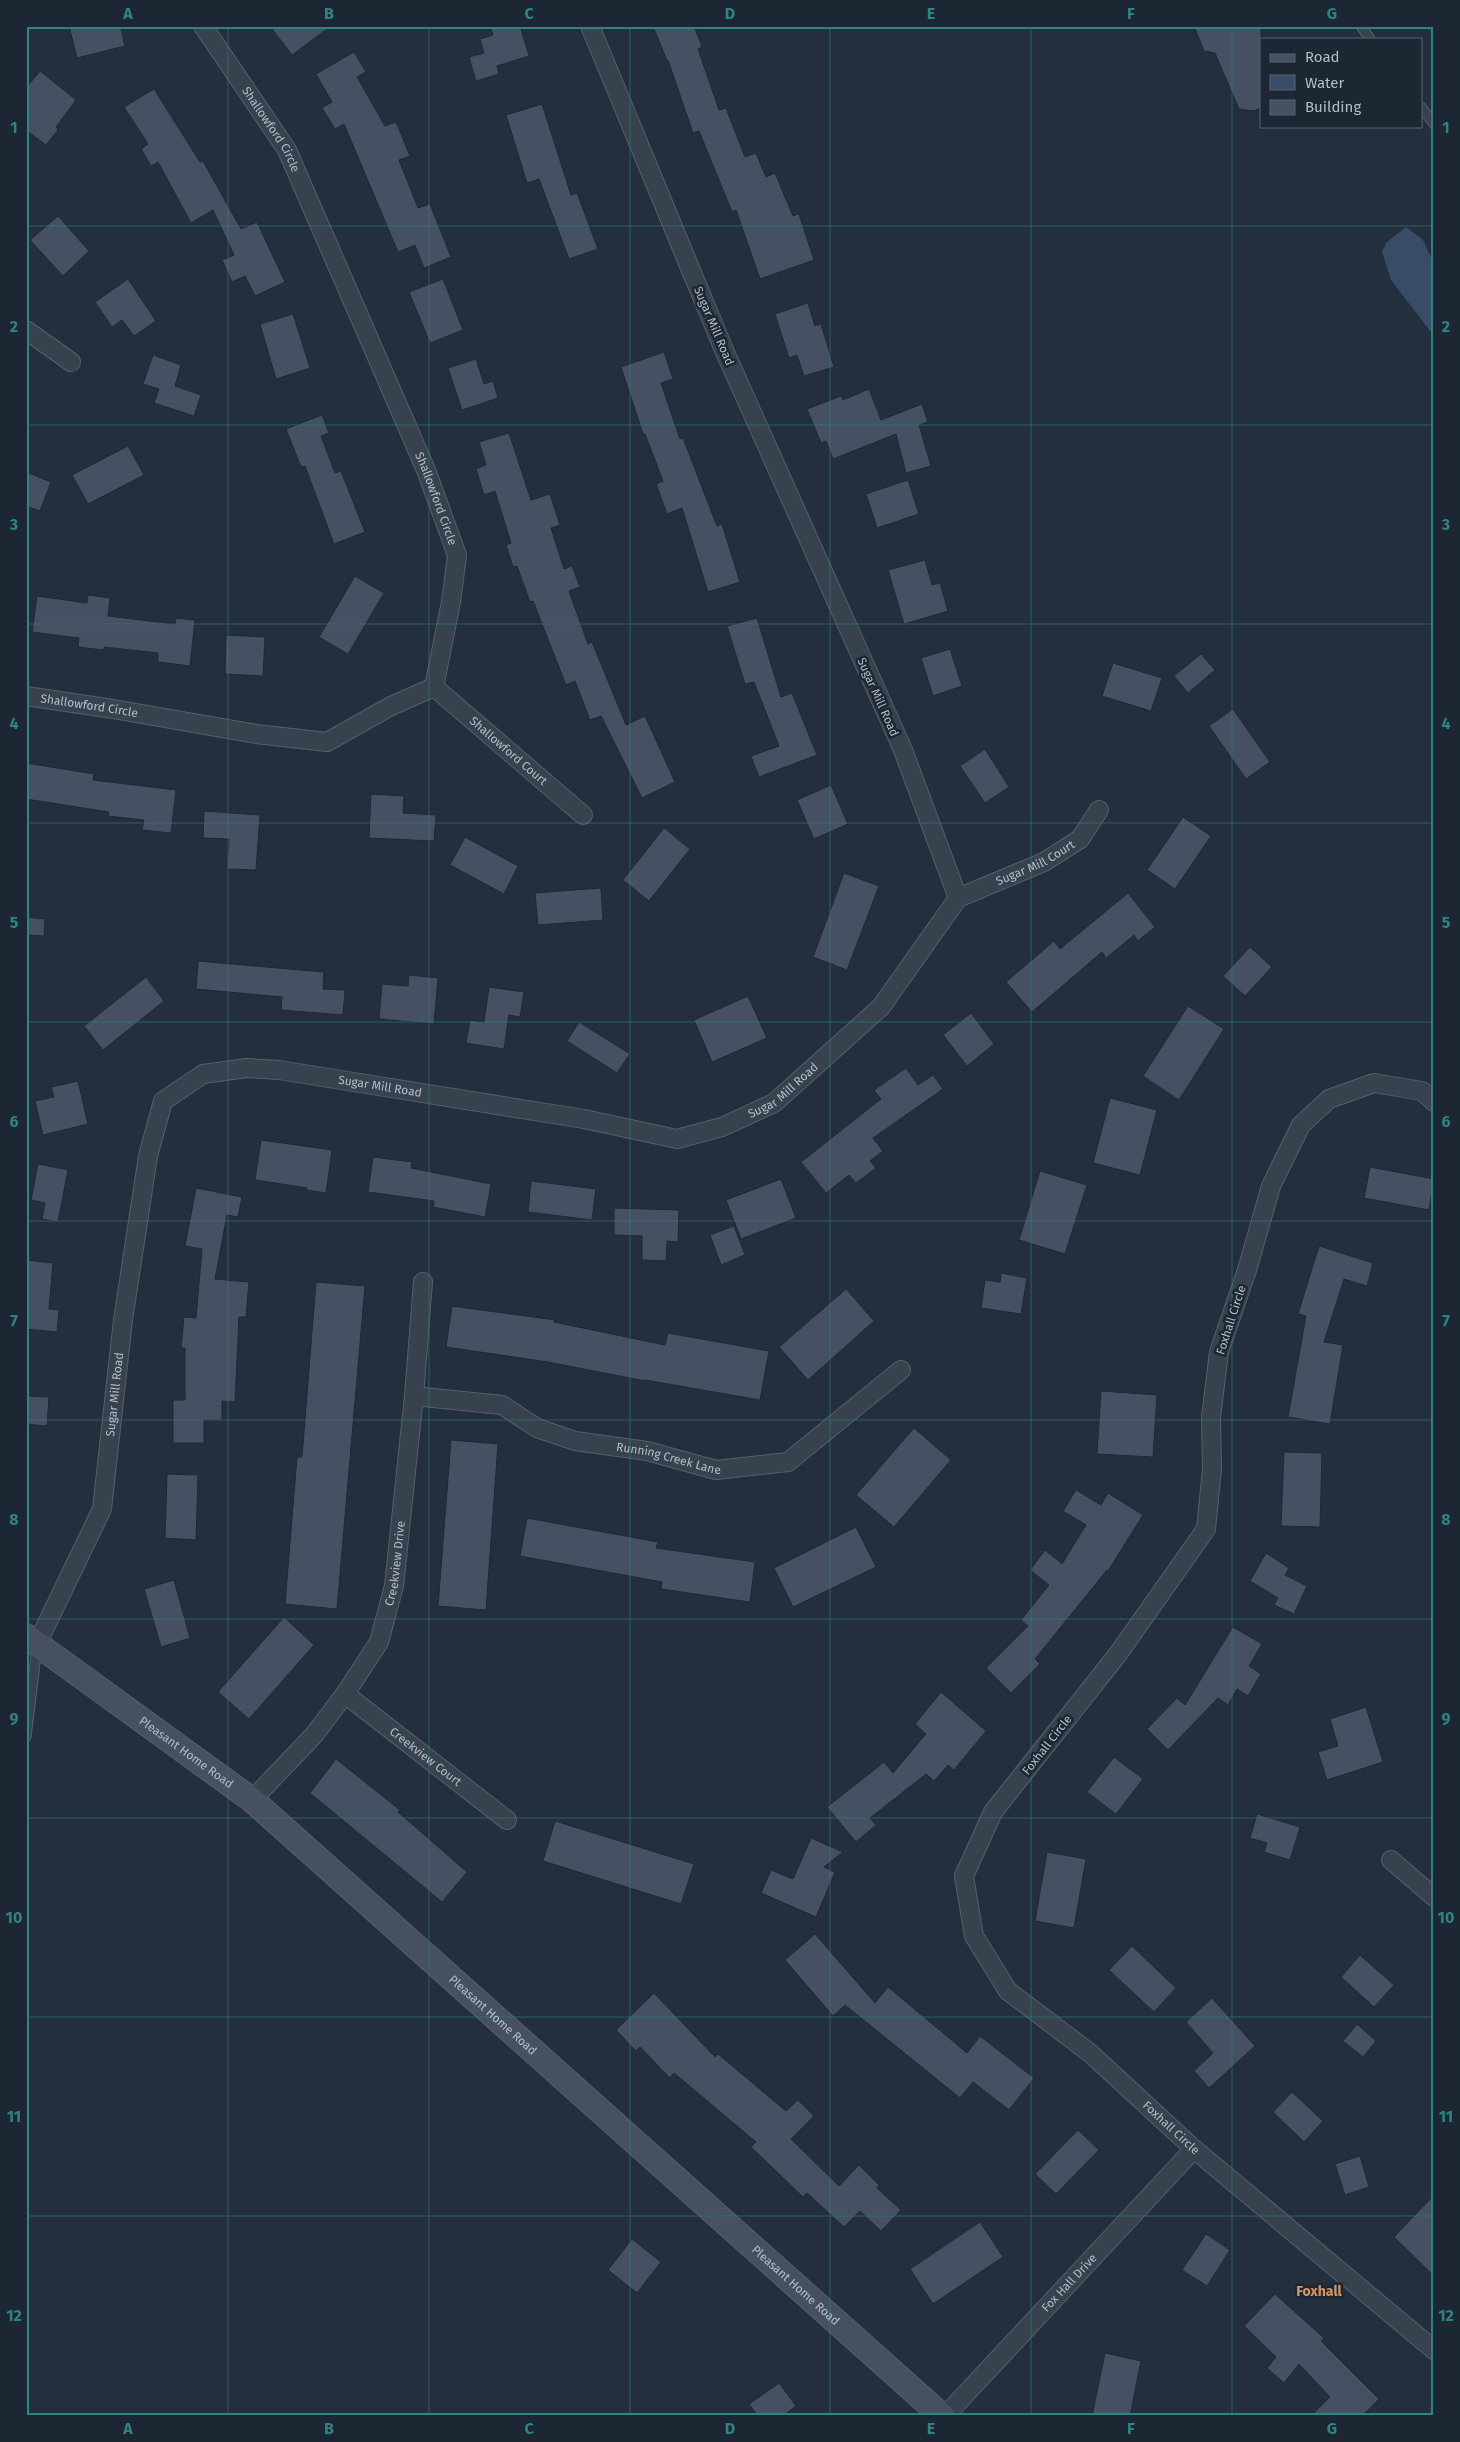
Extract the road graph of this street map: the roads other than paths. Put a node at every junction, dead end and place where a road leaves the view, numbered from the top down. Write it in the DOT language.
graph roads {
  1 [pos="203,26"];
  2 [pos="590,26"];
  3 [pos="1361,26"];
  4 [pos="1369,38"];
  5 [pos="1422,108"];
  6 [pos="1434,124"];
  7 [pos="26,330"];
  8 [pos="71,362"];
  9 [pos="434,687"];
  10 [pos="26,696"];
  11 [pos="1099,810"];
  12 [pos="583,815"];
  13 [pos="958,898"];
  14 [pos="1434,1102"];
  15 [pos="423,1282"];
  16 [pos="901,1370"];
  17 [pos="414,1396"];
  18 [pos="32,1640"];
  19 [pos="345,1694"];
  20 [pos="28,1701"];
  21 [pos="26,1737"];
  22 [pos="252,1800"];
  23 [pos="507,1820"];
  24 [pos="1391,1860"];
  25 [pos="1434,1897"];
  26 [pos="1194,2149"];
  27 [pos="1434,2350"];
  28 [pos="944,2416"];
  1 -- 9 [label="street, Shallowford Circle"];
  2 -- 13 [label="street, Sugar Mill Road"];
  3 -- 4 [label="lane"];
  5 -- 6 [label="lane"];
  7 -- 8 [label="street"];
  9 -- 10 [label="street, Shallowford Circle"];
  9 -- 12 [label="street, Shallowford Court"];
  11 -- 13 [label="street, Sugar Mill Court"];
  13 -- 18 [label="street, Sugar Mill Road"];
  14 -- 26 [label="street, Foxhall Circle"];
  15 -- 17 [label="street, Creekview Drive"];
  16 -- 17 [label="street, Running Creek Lane"];
  17 -- 19 [label="street, Creekview Drive"];
  18 -- 20 [label="lane"];
  18 -- 22 [label="main road, Pleasant Home Road"];
  19 -- 22 [label="street, Creekview Drive"];
  19 -- 23 [label="street, Creekview Court"];
  20 -- 21 [label="lane"];
  22 -- 28 [label="main road, Pleasant Home Road"];
  24 -- 25 [label="street"];
  26 -- 27 [label="street, Foxhall Circle"];
  26 -- 28 [label="street, Fox Hall Drive"];
}
